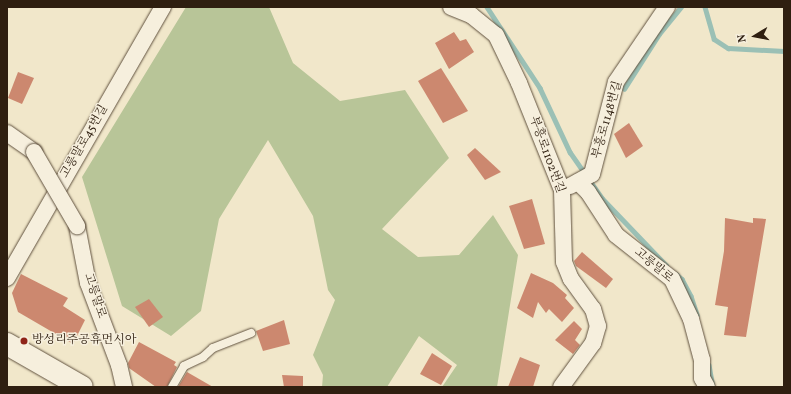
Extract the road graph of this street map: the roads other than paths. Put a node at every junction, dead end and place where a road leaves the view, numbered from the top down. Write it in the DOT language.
graph roads {
  1 [pos="163,7"];
  2 [pos="451,7"];
  3 [pos="667,7"];
  4 [pos="7,133"];
  5 [pos="585,178"];
  6 [pos="562,190"];
  7 [pos="7,278"];
  8 [pos="251,333"];
  9 [pos="7,344"];
  10 [pos="126,385"];
  11 [pos="706,386"];
  12 [pos="82,387"];
  13 [pos="172,387"];
  14 [pos="561,387"];
  1 -- 7 [label="street, 고릉말로45번길"];
  2 -- 6 [label="street, 부흥로1102번길"];
  3 -- 5 [label="street, 부흥로1148번길"];
  4 -- 10 [label="street, 고릉말로, bridge"];
  5 -- 6 [label="street"];
  5 -- 11 [label="street, 고릉말로"];
  6 -- 14 [label="street, 부흥로1102번길"];
  8 -- 13 [label="lane"];
  9 -- 12 [label="street"];
}
